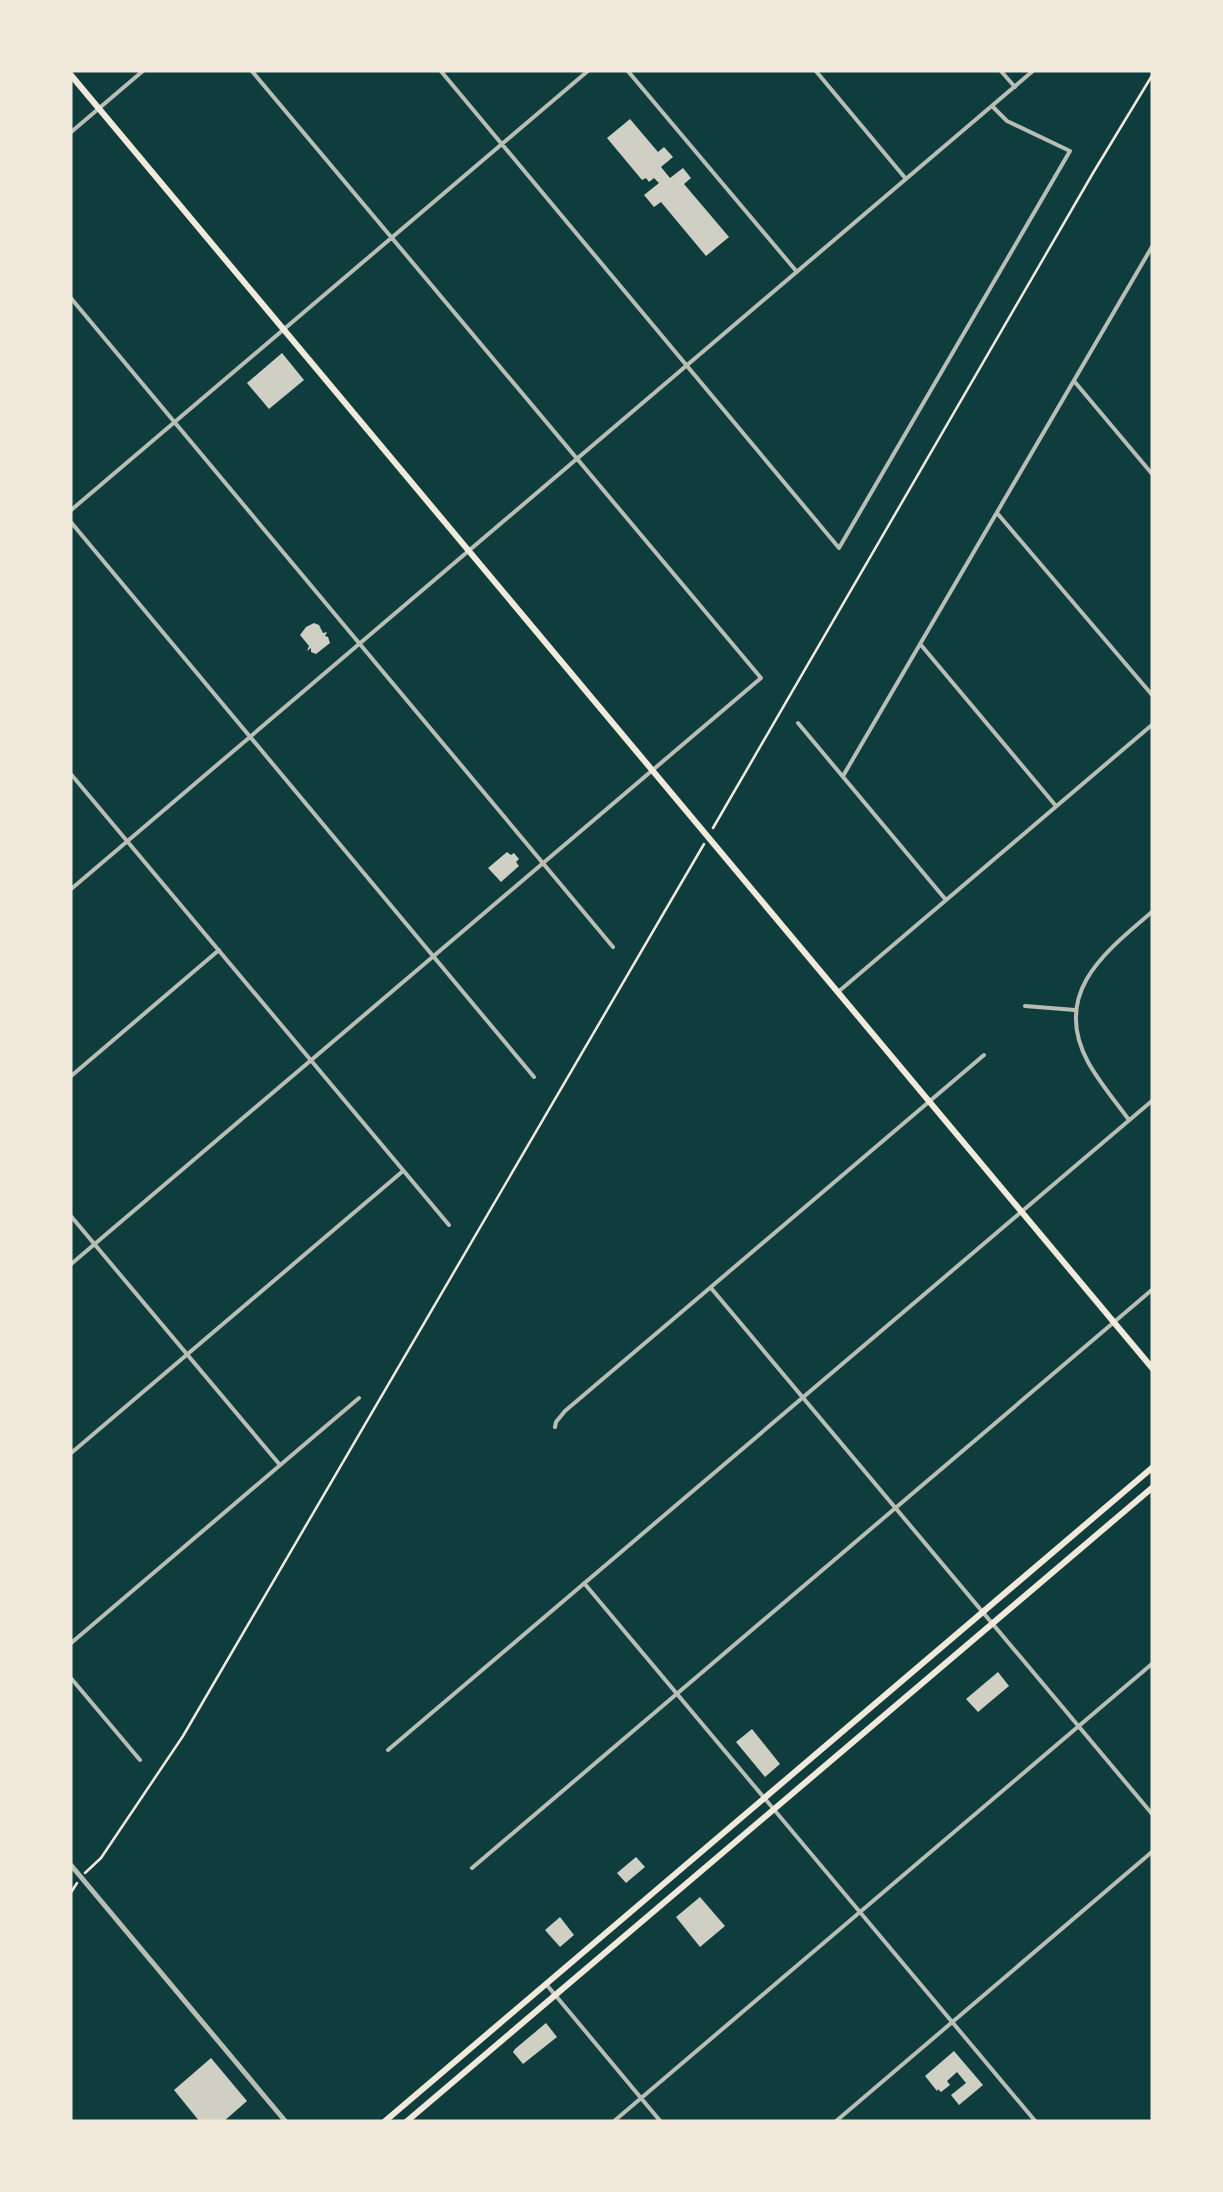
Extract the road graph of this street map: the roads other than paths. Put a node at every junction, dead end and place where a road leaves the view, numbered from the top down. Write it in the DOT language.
graph roads {
  1 [pos="144,70"];
  2 [pos="252,70"];
  3 [pos="440,70"];
  4 [pos="589,70"];
  5 [pos="627,70"];
  6 [pos="815,70"];
  7 [pos="1000,70"];
  8 [pos="1034,70"];
  9 [pos="70,74"];
  10 [pos="1014,87"];
  11 [pos="992,106"];
  12 [pos="99,108"];
  13 [pos="70,133"];
  14 [pos="502,144"];
  15 [pos="906,179"];
  16 [pos="392,238"];
  17 [pos="1152,249"];
  18 [pos="796,272"];
  19 [pos="70,297"];
  20 [pos="284,329"];
  21 [pos="687,365"];
  22 [pos="1074,381"];
  23 [pos="174,422"];
  24 [pos="577,459"];
  25 [pos="1153,475"];
  26 [pos="70,511"];
  27 [pos="997,513"];
  28 [pos="70,521"];
  29 [pos="469,551"];
  30 [pos="360,644"];
  31 [pos="921,644"];
  32 [pos="1153,696"];
  33 [pos="798,723"];
  34 [pos="1153,724"];
  35 [pos="250,736"];
  36 [pos="652,770"];
  37 [pos="70,773"];
  38 [pos="844,776"];
  39 [pos="1056,806"];
  40 [pos="127,841"];
  41 [pos="544,863"];
  42 [pos="70,890"];
  43 [pos="946,900"];
  44 [pos="1153,911"];
  45 [pos="613,947"];
  46 [pos="219,950"];
  47 [pos="434,956"];
  48 [pos="838,992"];
  49 [pos="1025,1006"];
  50 [pos="1074,1010"];
  51 [pos="984,1055"];
  52 [pos="311,1060"];
  53 [pos="70,1076"];
  54 [pos="534,1077"];
  55 [pos="1153,1100"];
  56 [pos="929,1101"];
  57 [pos="1130,1120"];
  58 [pos="403,1170"];
  59 [pos="1022,1212"];
  60 [pos="70,1215"];
  61 [pos="449,1225"];
  62 [pos="95,1244"];
  63 [pos="70,1265"];
  64 [pos="711,1288"];
  65 [pos="1153,1288"];
  66 [pos="1114,1322"];
  67 [pos="187,1354"];
  68 [pos="1153,1369"];
  69 [pos="802,1397"];
  70 [pos="359,1398"];
  71 [pos="555,1427"];
  72 [pos="70,1454"];
  73 [pos="280,1465"];
  74 [pos="1153,1468"];
  75 [pos="1153,1488"];
  76 [pos="895,1508"];
  77 [pos="584,1583"];
  78 [pos="983,1613"];
  79 [pos="992,1624"];
  80 [pos="70,1643"];
  81 [pos="1153,1664"];
  82 [pos="70,1676"];
  83 [pos="677,1693"];
  84 [pos="1078,1727"];
  85 [pos="388,1750"];
  86 [pos="140,1760"];
  87 [pos="765,1798"];
  88 [pos="774,1809"];
  89 [pos="1153,1816"];
  90 [pos="1153,1851"];
  91 [pos="70,1864"];
  92 [pos="472,1868"];
  93 [pos="860,1912"];
  94 [pos="546,1984"];
  95 [pos="555,1996"];
  96 [pos="952,2022"];
  97 [pos="641,2098"];
  98 [pos="286,2122"];
  99 [pos="384,2122"];
  100 [pos="406,2122"];
  101 [pos="613,2122"];
  102 [pos="661,2122"];
  103 [pos="834,2122"];
  104 [pos="1036,2122"];
  1 -- 12 [label="street"];
  2 -- 16 [label="street"];
  3 -- 14 [label="street"];
  4 -- 14 [label="street"];
  5 -- 18 [label="street"];
  6 -- 15 [label="street"];
  7 -- 10 [label="street"];
  8 -- 10 [label="street"];
  9 -- 12 [label="main road"];
  10 -- 11 [label="street"];
  11 -- 15 [label="street"];
  11 -- 21 [label="street"];
  12 -- 13 [label="street"];
  12 -- 20 [label="main road"];
  14 -- 16 [label="street"];
  14 -- 21 [label="street"];
  15 -- 18 [label="street"];
  16 -- 20 [label="street"];
  16 -- 24 [label="street"];
  17 -- 22 [label="street"];
  18 -- 21 [label="street"];
  19 -- 23 [label="street"];
  20 -- 23 [label="street"];
  20 -- 29 [label="main road"];
  21 -- 24 [label="street"];
  22 -- 25 [label="street"];
  22 -- 27 [label="street"];
  23 -- 26 [label="street"];
  23 -- 30 [label="street"];
  24 -- 29 [label="street"];
  24 -- 36 [label="street"];
  27 -- 31 [label="street"];
  27 -- 32 [label="street"];
  28 -- 35 [label="street"];
  29 -- 30 [label="street"];
  29 -- 36 [label="main road"];
  30 -- 35 [label="street"];
  30 -- 41 [label="street"];
  31 -- 38 [label="street"];
  31 -- 39 [label="street"];
  33 -- 38 [label="street"];
  34 -- 39 [label="street"];
  35 -- 40 [label="street"];
  35 -- 47 [label="street"];
  36 -- 41 [label="street"];
  36 -- 48 [label="main road"];
  37 -- 40 [label="street"];
  38 -- 43 [label="street"];
  39 -- 43 [label="street"];
  40 -- 42 [label="street"];
  40 -- 46 [label="street"];
  41 -- 45 [label="street"];
  41 -- 47 [label="street"];
  43 -- 48 [label="street"];
  44 -- 50 [label="street"];
  46 -- 52 [label="street"];
  46 -- 53 [label="street"];
  47 -- 52 [label="street"];
  47 -- 54 [label="street"];
  48 -- 56 [label="main road"];
  49 -- 50 [label="street"];
  50 -- 57 [label="street"];
  51 -- 56 [label="street"];
  52 -- 58 [label="street"];
  52 -- 62 [label="street"];
  55 -- 57 [label="street"];
  56 -- 59 [label="main road"];
  56 -- 64 [label="street"];
  57 -- 59 [label="street"];
  58 -- 61 [label="street"];
  58 -- 67 [label="street"];
  59 -- 66 [label="main road"];
  59 -- 69 [label="street"];
  60 -- 62 [label="street"];
  62 -- 63 [label="street"];
  62 -- 67 [label="street"];
  64 -- 69 [label="street"];
  64 -- 71 [label="street"];
  65 -- 66 [label="street"];
  66 -- 68 [label="main road"];
  66 -- 76 [label="street"];
  67 -- 72 [label="street"];
  67 -- 73 [label="street"];
  69 -- 76 [label="street"];
  69 -- 77 [label="street"];
  70 -- 73 [label="street"];
  73 -- 80 [label="street"];
  74 -- 78 [label="main road"];
  75 -- 79 [label="main road"];
  76 -- 78 [label="street"];
  76 -- 83 [label="street"];
  77 -- 83 [label="street"];
  77 -- 85 [label="street"];
  78 -- 79 [label="street"];
  78 -- 87 [label="main road"];
  79 -- 84 [label="street"];
  79 -- 88 [label="main road"];
  81 -- 84 [label="street"];
  82 -- 86 [label="street"];
  83 -- 87 [label="street"];
  83 -- 92 [label="street"];
  84 -- 89 [label="street"];
  84 -- 93 [label="street"];
  87 -- 88 [label="street"];
  87 -- 94 [label="main road"];
  88 -- 93 [label="street"];
  88 -- 95 [label="main road"];
  90 -- 96 [label="street"];
  91 -- 98 [label="street"];
  93 -- 96 [label="street"];
  93 -- 97 [label="street"];
  94 -- 95 [label="street"];
  94 -- 99 [label="main road"];
  95 -- 97 [label="street"];
  95 -- 100 [label="main road"];
  96 -- 103 [label="street"];
  96 -- 104 [label="street"];
  97 -- 101 [label="street"];
  97 -- 102 [label="street"];
}
